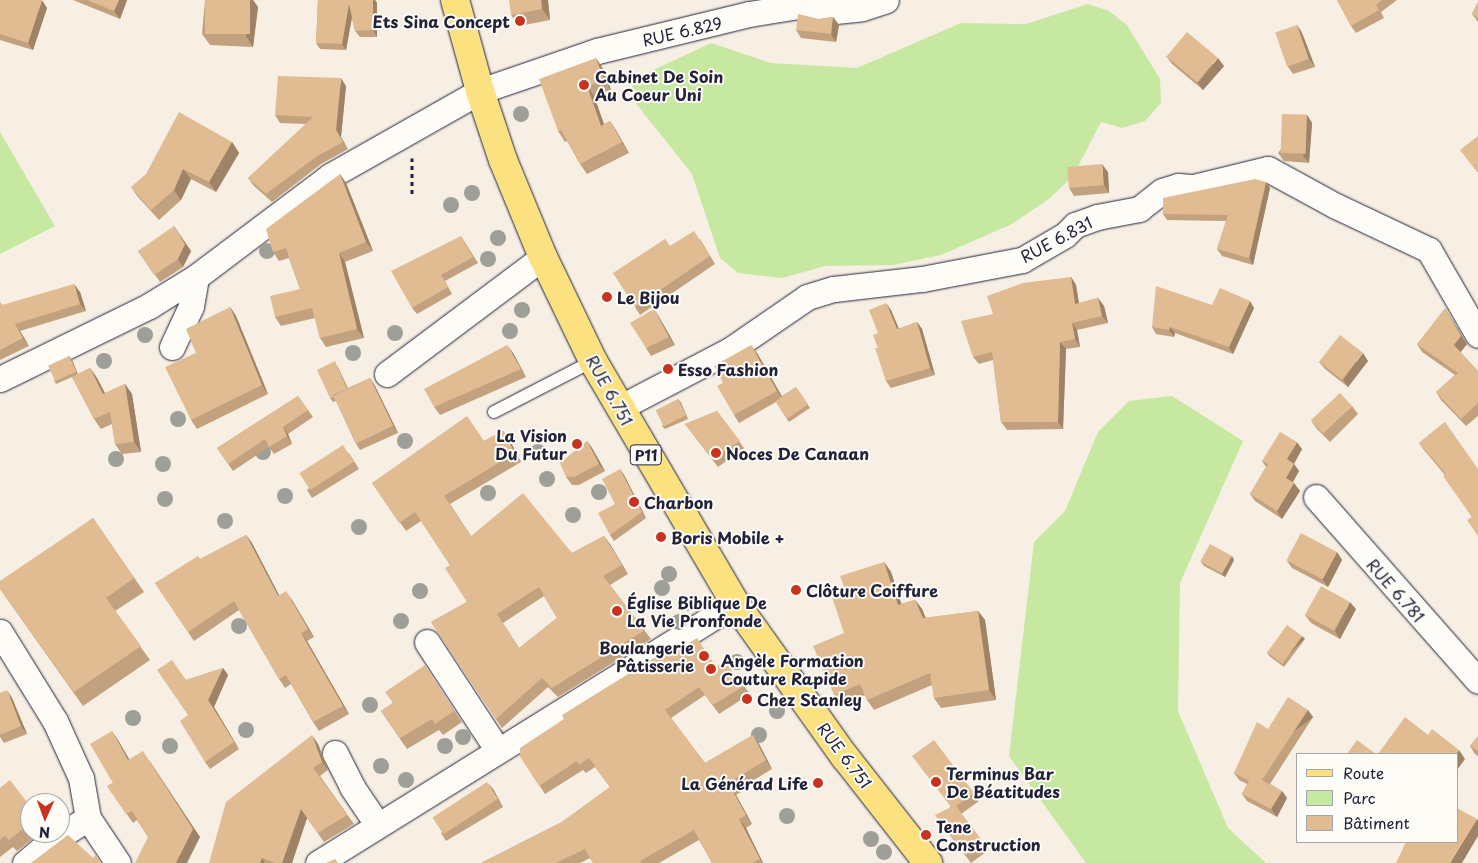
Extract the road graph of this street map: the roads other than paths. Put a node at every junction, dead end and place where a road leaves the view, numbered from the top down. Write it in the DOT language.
graph roads {
  1 [pos="455,0"];
  2 [pos="886,0"];
  3 [pos="480,91"];
  4 [pos="543,257"];
  5 [pos="196,278"];
  6 [pos="1478,335"];
  7 [pos="172,347"];
  8 [pos="593,361"];
  9 [pos="387,374"];
  10 [pos="0,379"];
  11 [pos="619,408"];
  12 [pos="494,412"];
  13 [pos="1316,497"];
  14 [pos="735,603"];
  15 [pos="0,632"];
  16 [pos="427,642"];
  17 [pos="1478,681"];
  18 [pos="496,749"];
  19 [pos="335,753"];
  20 [pos="88,818"];
  21 [pos="377,824"];
  22 [pos="25,863"];
  23 [pos="118,863"];
  24 [pos="318,863"];
  25 [pos="928,863"];
  1 -- 3 [label="main road, RUE 6.751 / P11"];
  2 -- 3 [label="street, RUE 6.829"];
  3 -- 4 [label="main road, RUE 6.751 / P11"];
  3 -- 5 [label="street, RUE 6.829"];
  4 -- 8 [label="main road, RUE 6.751 / P11"];
  4 -- 9 [label="street"];
  5 -- 7 [label="street"];
  5 -- 10 [label="street, RUE 6.829"];
  6 -- 11 [label="street, RUE 6.831"];
  8 -- 11 [label="main road, RUE 6.751 / P11"];
  8 -- 12 [label="lane"];
  11 -- 14 [label="main road, RUE 6.751 / P11"];
  13 -- 17 [label="street, RUE 6.781"];
  14 -- 18 [label="street"];
  14 -- 25 [label="main road, RUE 6.751 / P11"];
  15 -- 20 [label="street"];
  16 -- 18 [label="street"];
  18 -- 21 [label="street"];
  19 -- 21 [label="street"];
  20 -- 22 [label="street"];
  20 -- 23 [label="street"];
  21 -- 24 [label="street"];
}
